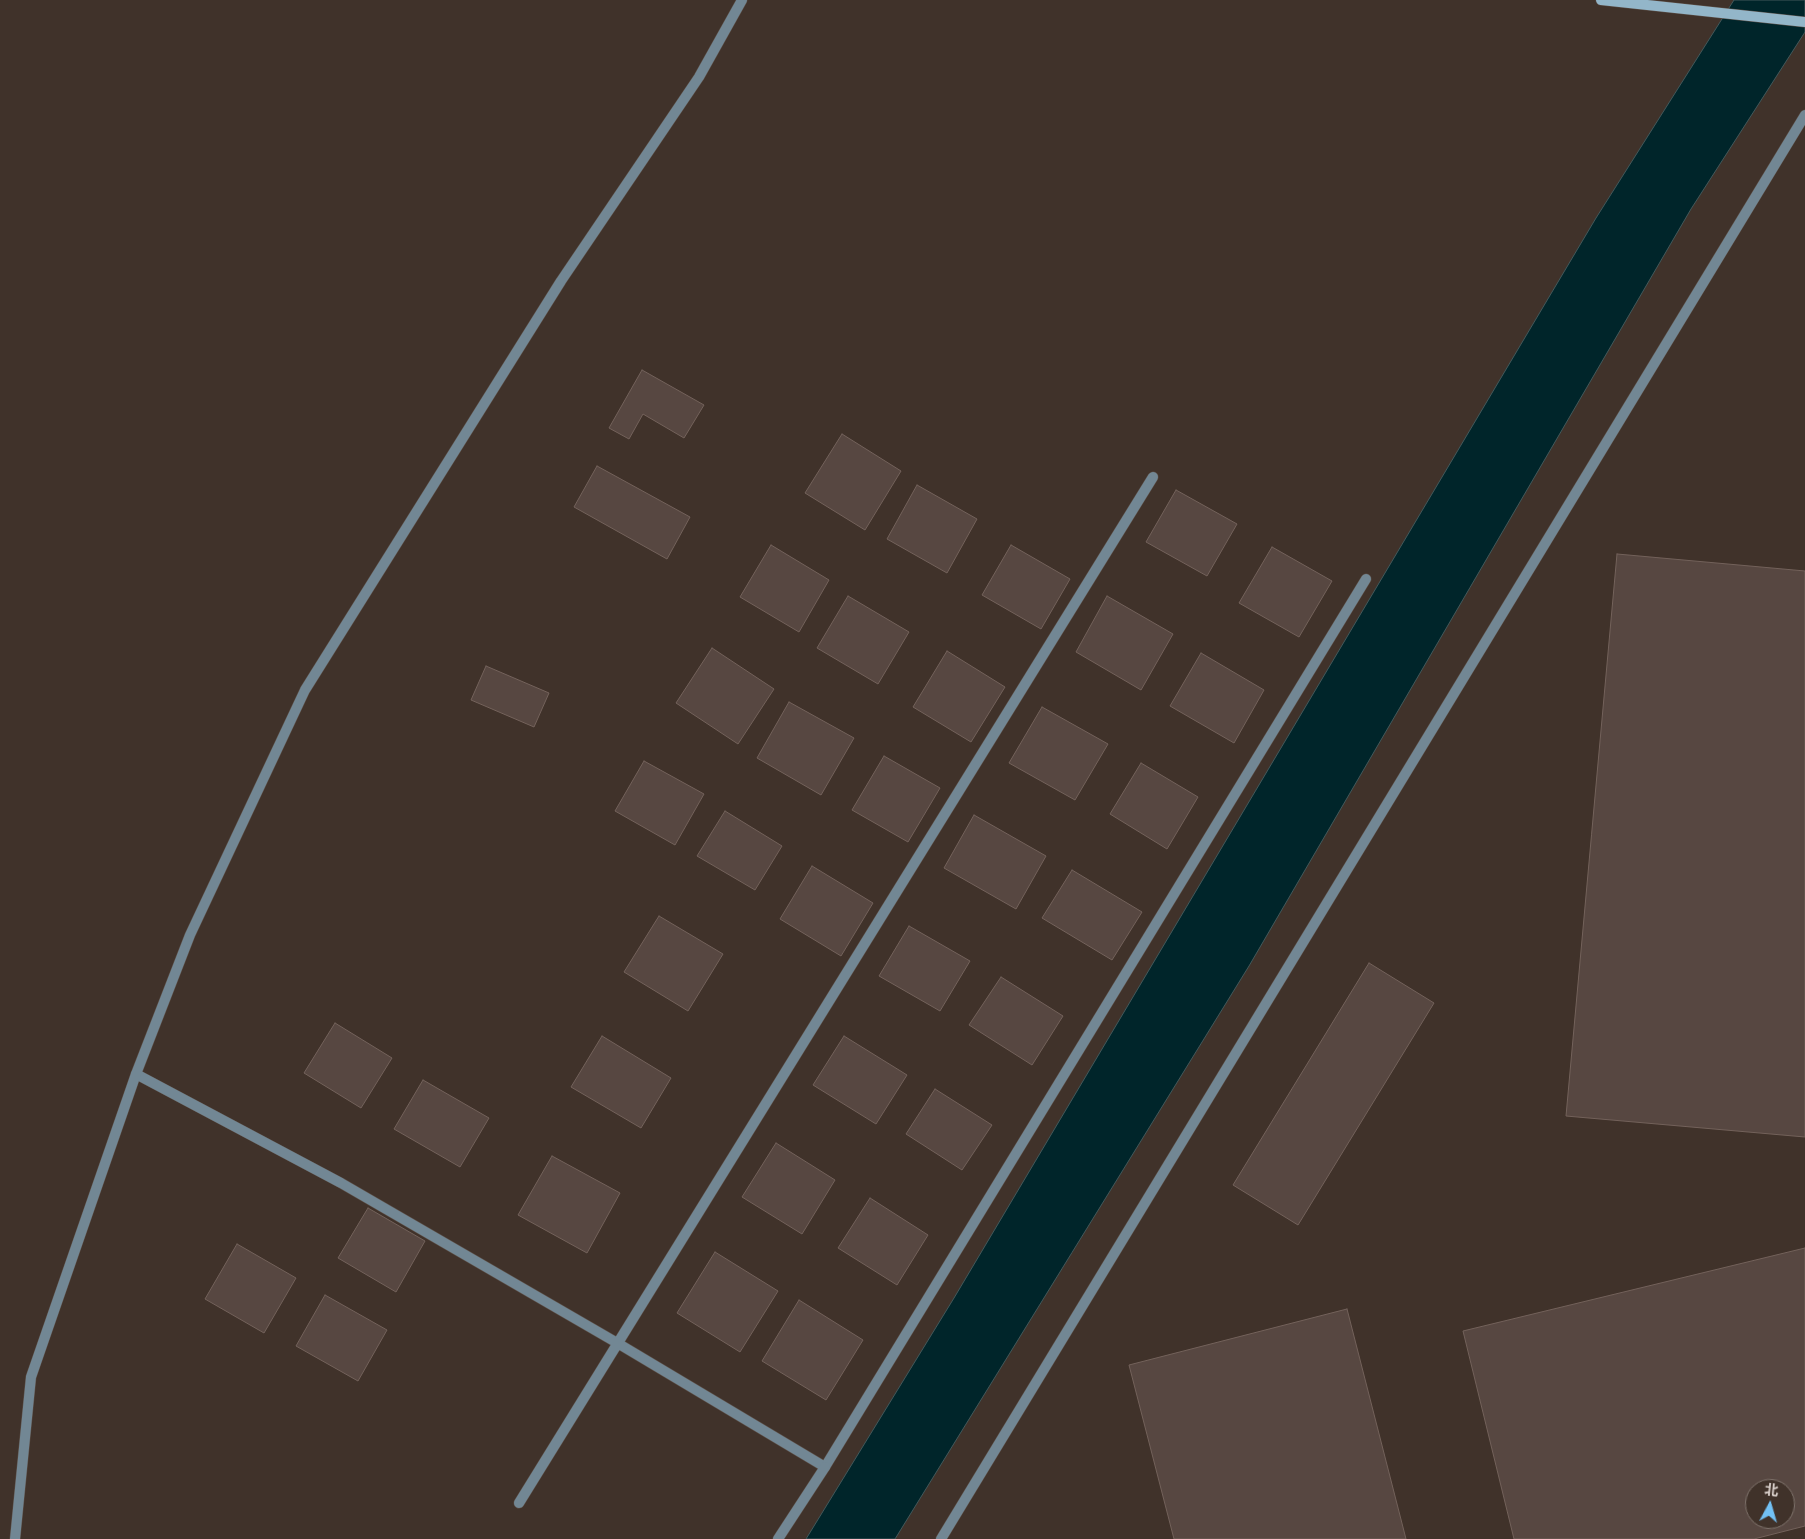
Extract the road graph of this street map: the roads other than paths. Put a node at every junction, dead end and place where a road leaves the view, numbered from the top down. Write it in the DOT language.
graph roads {
  1 [pos="742,0"];
  2 [pos="1601,0"];
  3 [pos="1805,22"];
  4 [pos="1805,115"];
  5 [pos="1153,477"];
  6 [pos="1366,580"];
  7 [pos="136,1074"];
  8 [pos="619,1344"];
  9 [pos="825,1467"];
  10 [pos="519,1504"];
  11 [pos="15,1539"];
  12 [pos="778,1539"];
  13 [pos="940,1539"];
  1 -- 7 [label="street"];
  2 -- 3 [label="main road"];
  4 -- 13 [label="street"];
  5 -- 8 [label="street"];
  6 -- 9 [label="street"];
  7 -- 8 [label="street"];
  7 -- 11 [label="street"];
  8 -- 9 [label="street"];
  8 -- 10 [label="street"];
  9 -- 12 [label="street"];
}
